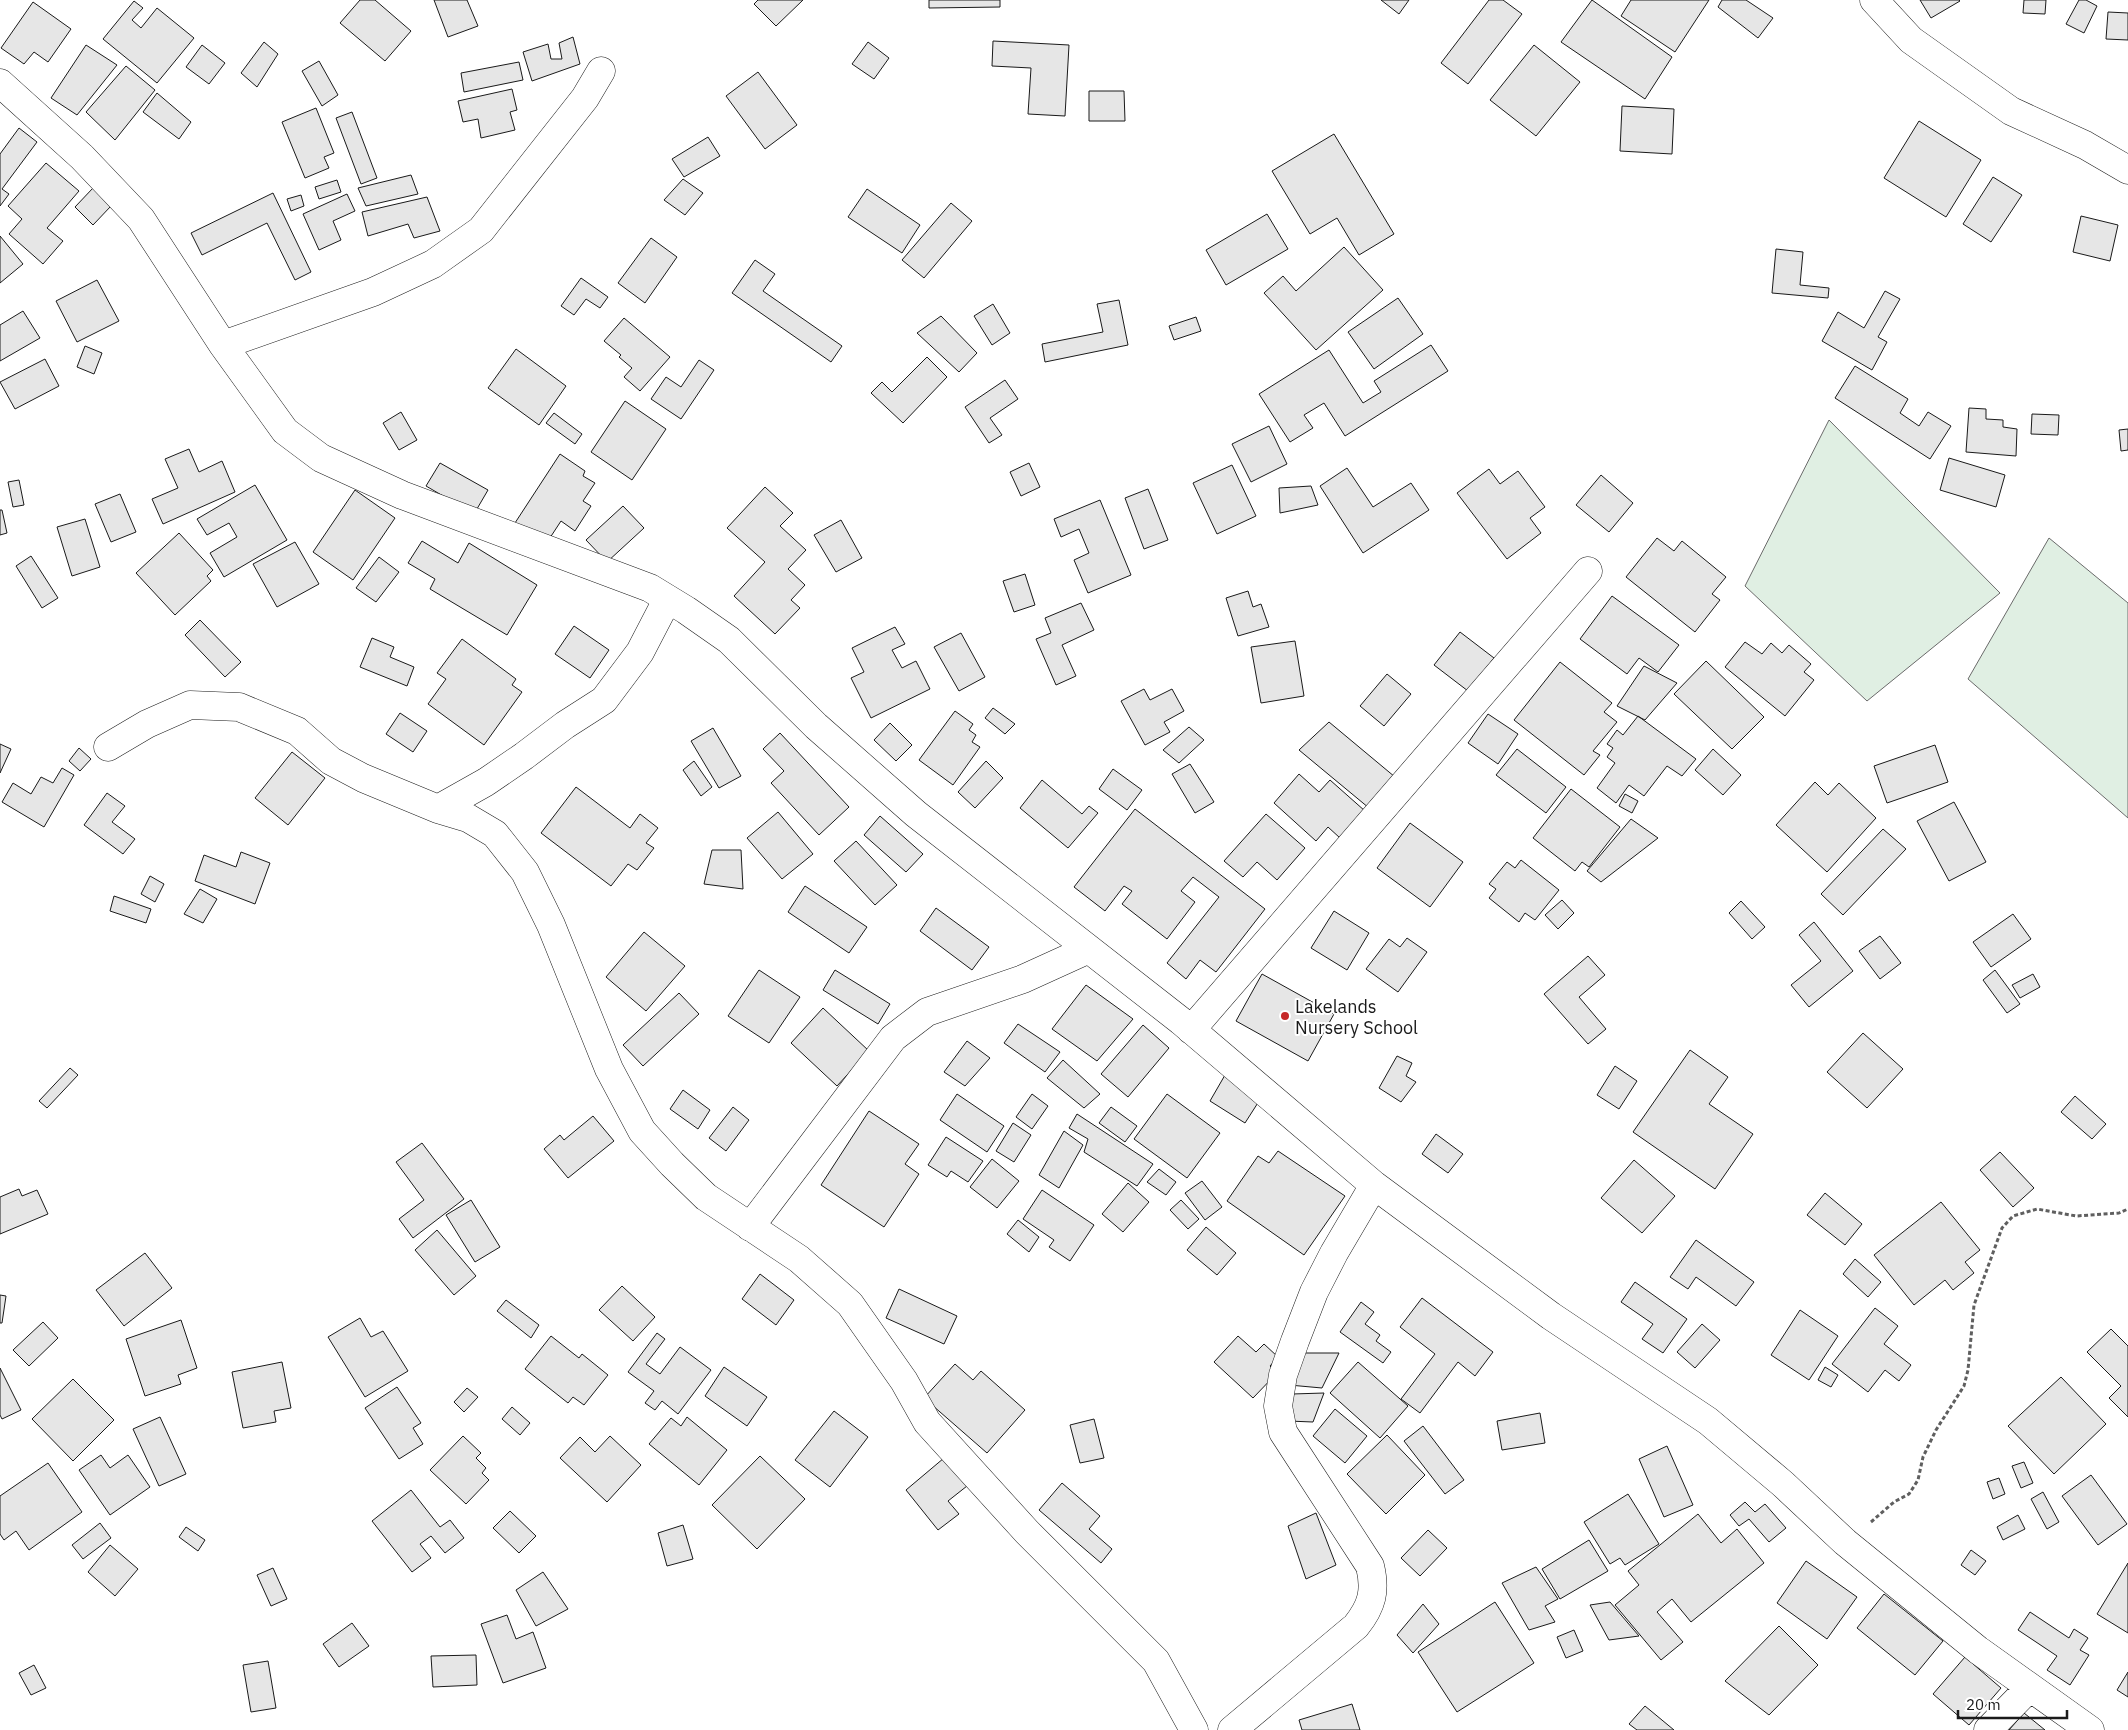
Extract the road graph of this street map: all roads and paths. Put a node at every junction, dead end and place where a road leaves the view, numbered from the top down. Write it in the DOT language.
graph roads {
  1 [pos="1874,0"];
  2 [pos="601,71"];
  3 [pos="0,83"];
  4 [pos="2128,170"];
  5 [pos="223,345"];
  6 [pos="1588,571"];
  7 [pos="667,600"];
  8 [pos="108,747"];
  9 [pos="438,809"];
  10 [pos="1089,948"];
  11 [pos="1191,1030"];
  12 [pos="1374,1185"];
  13 [pos="2128,1209"];
  14 [pos="750,1227"];
  15 [pos="1845,1542"];
  16 [pos="2030,1687"];
  17 [pos="1194,1730"];
  18 [pos="1232,1730"];
  19 [pos="1988,1730"];
  20 [pos="2090,1730"];
  1 -- 4 [label="street"];
  2 -- 5 [label="street"];
  3 -- 5 [label="street"];
  5 -- 7 [label="street"];
  6 -- 11 [label="street"];
  7 -- 9 [label="street"];
  7 -- 10 [label="street"];
  8 -- 9 [label="street"];
  9 -- 14 [label="street"];
  10 -- 11 [label="street"];
  10 -- 14 [label="street"];
  11 -- 12 [label="street"];
  12 -- 15 [label="street"];
  12 -- 18 [label="street"];
  13 -- 15 [label="path"];
  14 -- 17 [label="street"];
  15 -- 16 [label="street"];
  16 -- 19 [label="street"];
  16 -- 20 [label="street"];
}
